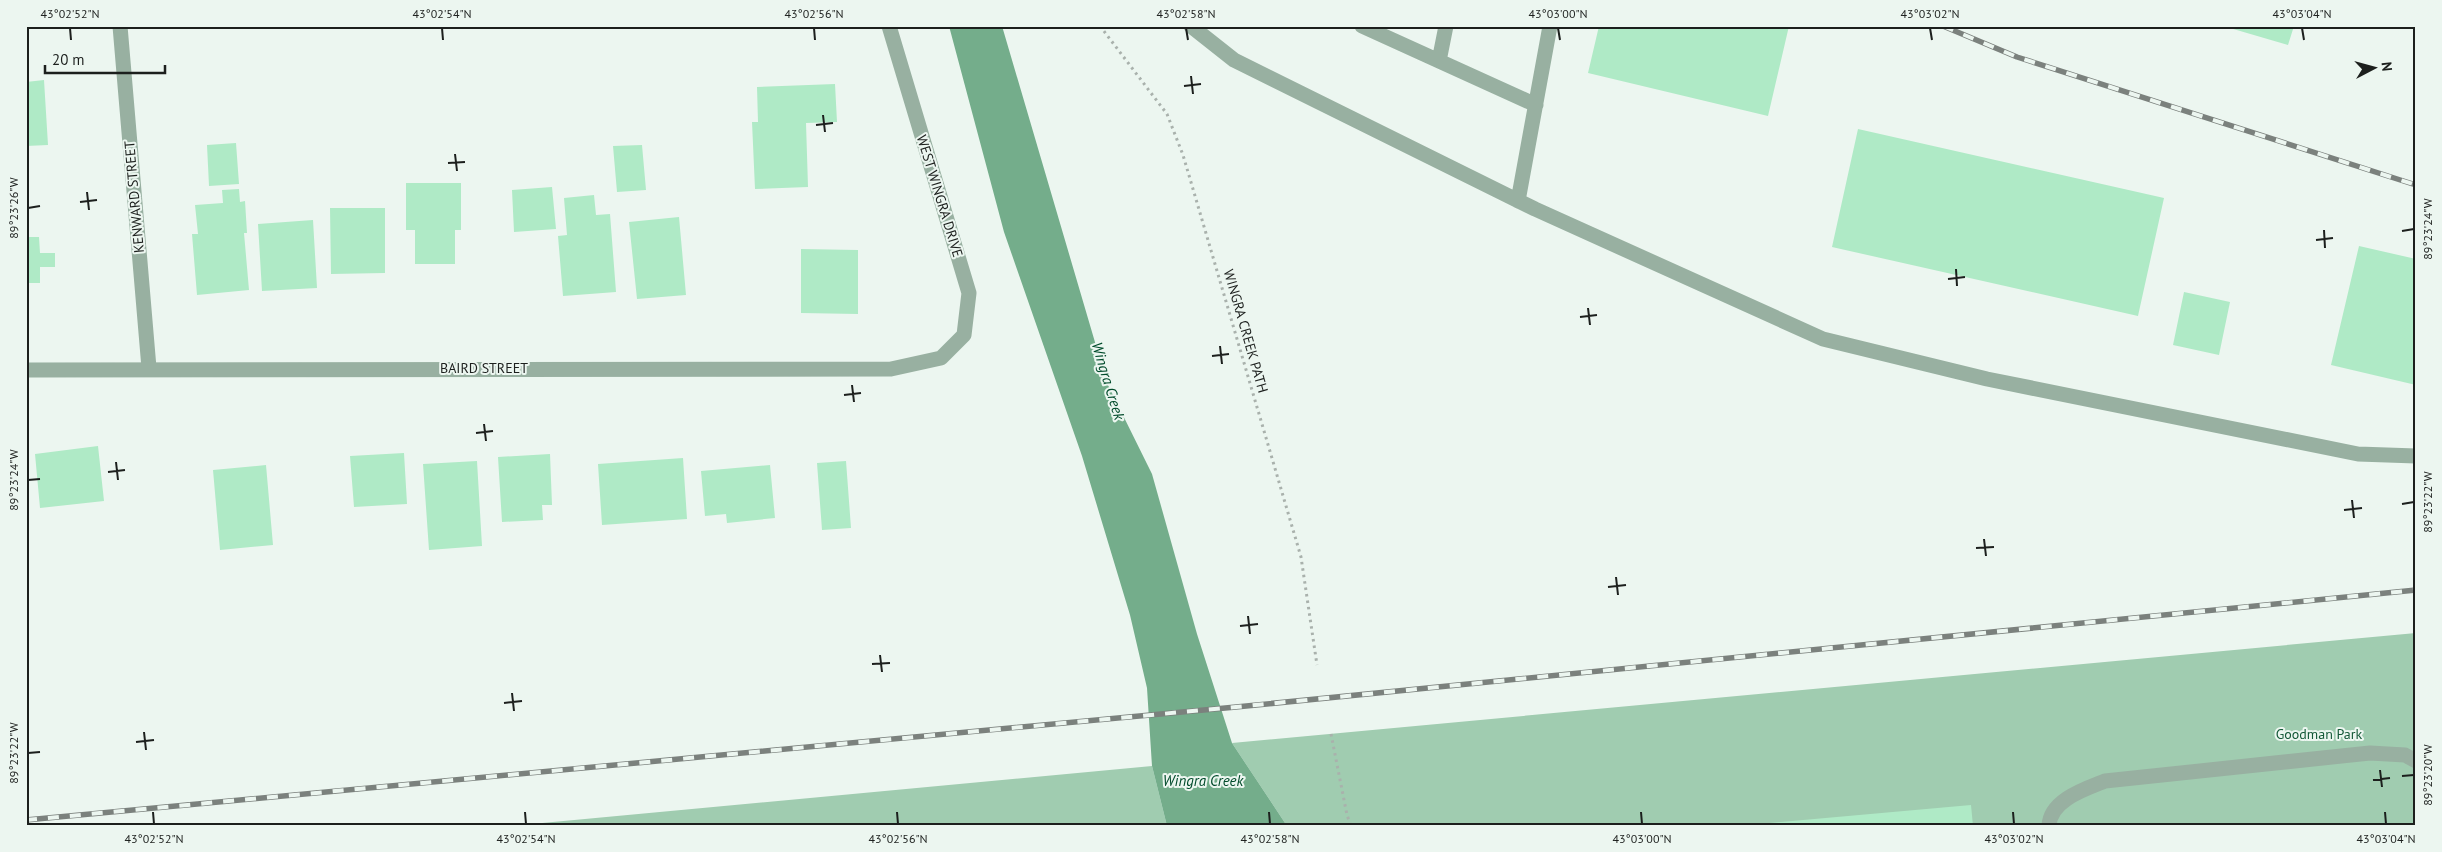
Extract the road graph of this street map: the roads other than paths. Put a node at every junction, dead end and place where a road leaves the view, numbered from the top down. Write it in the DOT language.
graph roads {
  1 [pos="120,26"];
  2 [pos="889,26"];
  3 [pos="1191,26"];
  4 [pos="1362,26"];
  5 [pos="1446,26"];
  6 [pos="1550,26"];
  7 [pos="1438,61"];
  8 [pos="1536,105"];
  9 [pos="1518,201"];
  10 [pos="941,358"];
  11 [pos="149,368"];
  12 [pos="26,370"];
  13 [pos="2416,456"];
  14 [pos="2416,761"];
  15 [pos="2049,826"];
  1 -- 11 [label="street, KENWARD STREET"];
  2 -- 10 [label="street, WEST WINGRA DRIVE"];
  3 -- 9 [label="street"];
  4 -- 7 [label="street"];
  5 -- 7 [label="street"];
  6 -- 8 [label="street"];
  7 -- 8 [label="street"];
  8 -- 9 [label="street"];
  9 -- 13 [label="street"];
  10 -- 11 [label="street, BAIRD STREET"];
  11 -- 12 [label="street, BAIRD STREET"];
  14 -- 15 [label="street"];
}
